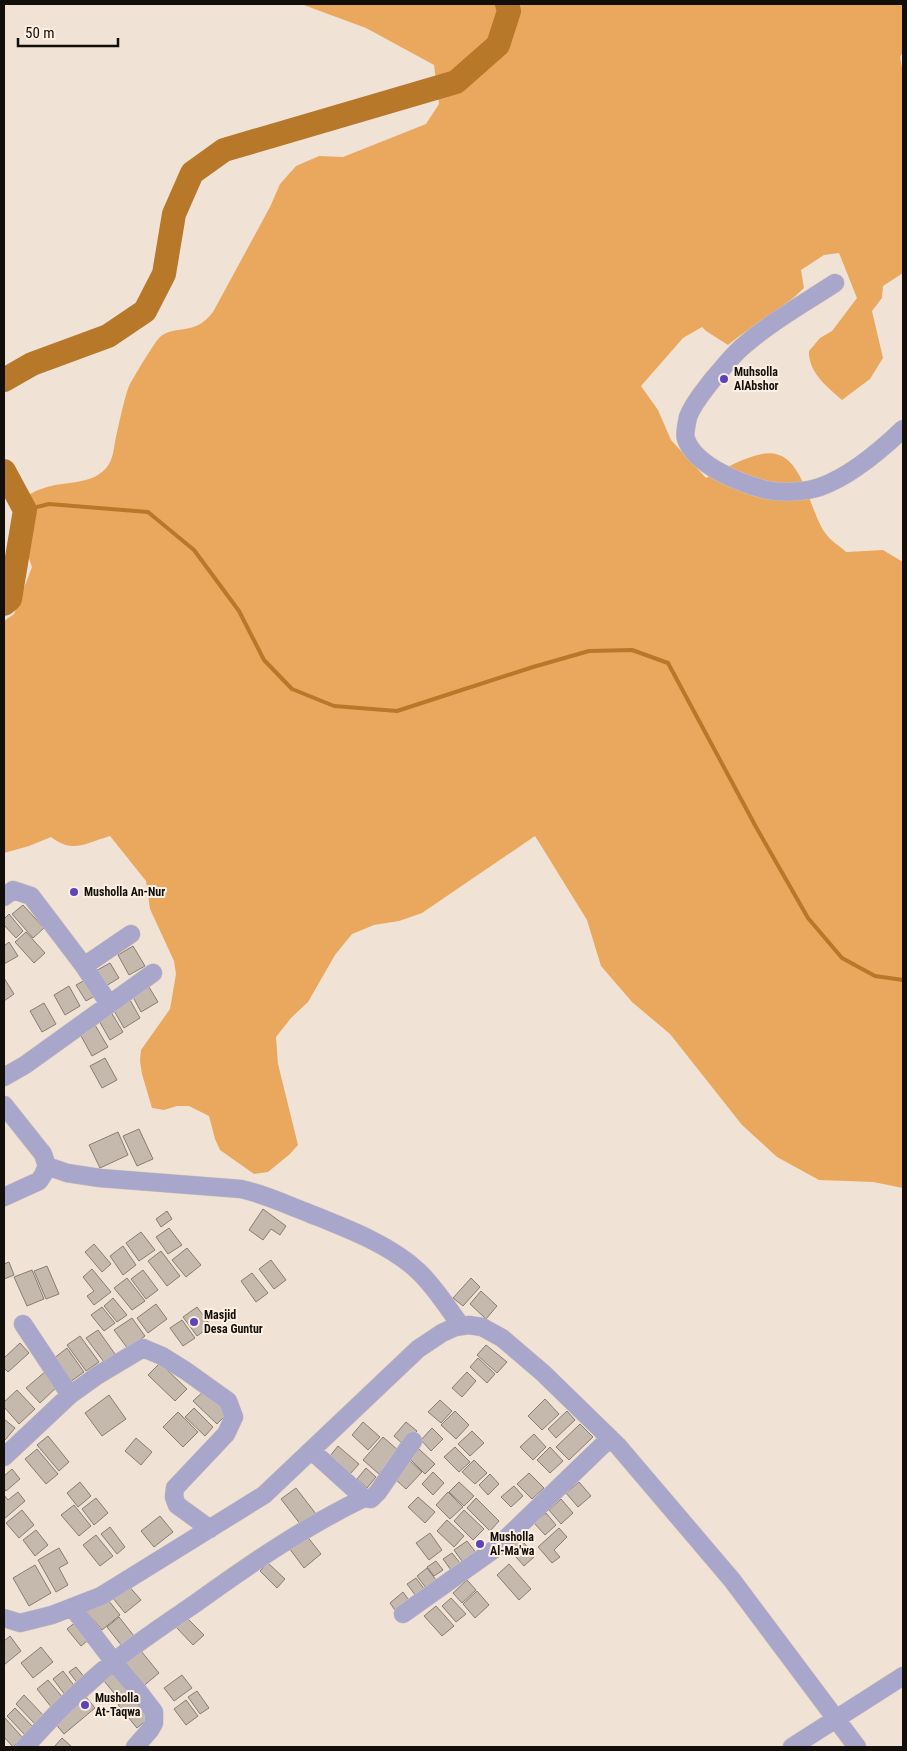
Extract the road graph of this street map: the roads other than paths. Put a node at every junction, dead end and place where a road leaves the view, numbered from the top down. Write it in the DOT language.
graph roads {
  1 [pos="835,283"];
  2 [pos="903,429"];
  3 [pos="4,896"];
  4 [pos="131,934"];
  5 [pos="84,966"];
  6 [pos="153,973"];
  7 [pos="110,1004"];
  8 [pos="4,1077"];
  9 [pos="4,1105"];
  10 [pos="47,1166"];
  11 [pos="4,1197"];
  12 [pos="23,1324"];
  13 [pos="461,1326"];
  14 [pos="70,1395"];
  15 [pos="610,1438"];
  16 [pos="414,1441"];
  17 [pos="312,1451"];
  18 [pos="4,1457"];
  19 [pos="364,1498"];
  20 [pos="210,1529"];
  21 [pos="72,1607"];
  22 [pos="403,1614"];
  23 [pos="4,1618"];
  24 [pos="114,1662"];
  25 [pos="903,1676"];
  26 [pos="835,1719"];
  27 [pos="25,1747"];
  28 [pos="135,1747"];
  29 [pos="792,1747"];
  30 [pos="857,1747"];
  1 -- 2 [label="street"];
  3 -- 5 [label="street"];
  4 -- 5 [label="street"];
  5 -- 7 [label="street"];
  6 -- 7 [label="street"];
  7 -- 8 [label="street"];
  9 -- 10 [label="street"];
  10 -- 11 [label="street"];
  10 -- 13 [label="street"];
  12 -- 14 [label="street"];
  13 -- 15 [label="street"];
  13 -- 17 [label="street"];
  14 -- 18 [label="street"];
  14 -- 20 [label="street"];
  15 -- 22 [label="street"];
  15 -- 26 [label="street"];
  16 -- 19 [label="street"];
  17 -- 19 [label="street"];
  17 -- 20 [label="street"];
  19 -- 24 [label="street"];
  20 -- 21 [label="street"];
  21 -- 23 [label="street"];
  21 -- 24 [label="street"];
  24 -- 27 [label="street"];
  24 -- 28 [label="street"];
  25 -- 26 [label="street"];
  26 -- 29 [label="street"];
  26 -- 30 [label="street"];
}
